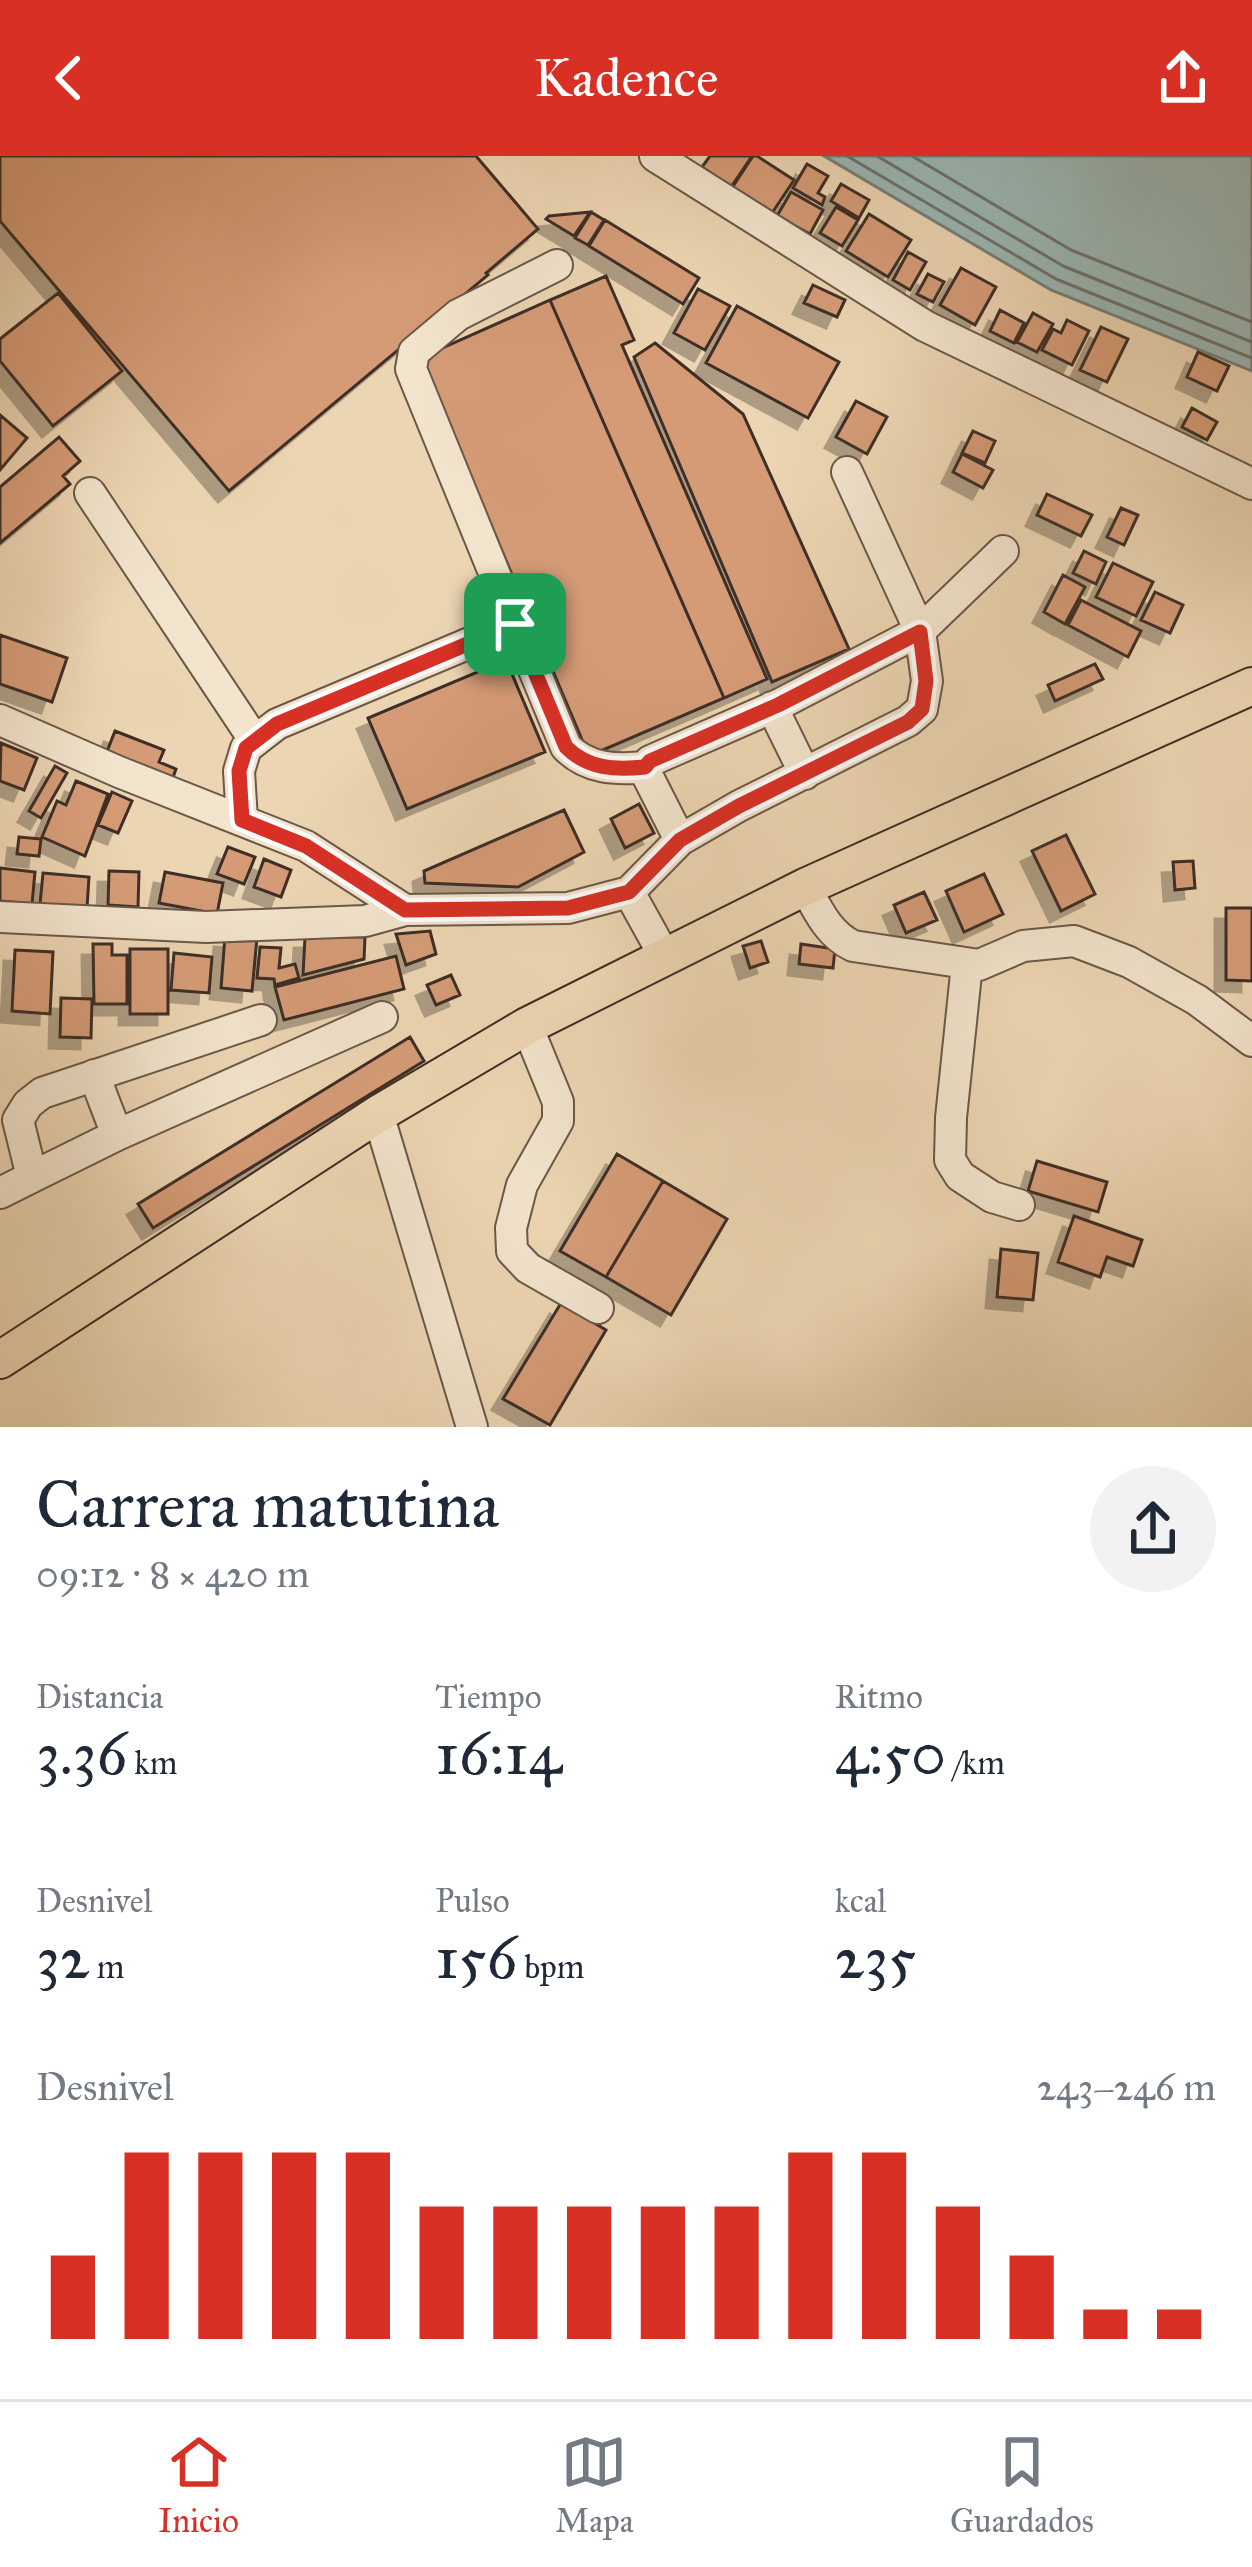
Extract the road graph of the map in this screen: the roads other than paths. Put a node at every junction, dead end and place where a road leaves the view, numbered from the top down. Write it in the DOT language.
graph roads {
  1 [pos="655,156"];
  2 [pos="557,265"];
  3 [pos="848,472"];
  4 [pos="1252,484"];
  5 [pos="90,493"];
  6 [pos="1004,551"];
  7 [pos="515,624"];
  8 [pos="920,632"];
  9 [pos="1252,686"];
  10 [pos="772,707"];
  11 [pos="0,720"];
  12 [pos="255,741"];
  13 [pos="645,767"];
  14 [pos="805,774"];
  15 [pos="242,820"];
  16 [pos="680,840"];
  17 [pos="805,887"];
  18 [pos="629,892"];
  19 [pos="405,910"];
  20 [pos="0,917"];
  21 [pos="665,958"];
  22 [pos="967,964"];
  23 [pos="382,1017"];
  24 [pos="261,1019"];
  25 [pos="526,1026"];
  26 [pos="1252,1041"];
  27 [pos="94,1075"];
  28 [pos="378,1114"];
  29 [pos="117,1135"];
  30 [pos="32,1177"];
  31 [pos="0,1193"];
  32 [pos="1019,1205"];
  33 [pos="598,1308"];
  34 [pos="0,1360"];
  35 [pos="472,1427"];
  1 -- 4 [label="street"];
  2 -- 7 [label="street"];
  3 -- 8 [label="street"];
  5 -- 12 [label="street"];
  6 -- 8 [label="street"];
  7 -- 12 [label="street"];
  7 -- 13 [label="street"];
  8 -- 10 [label="street"];
  8 -- 14 [label="street"];
  9 -- 17 [label="main road"];
  10 -- 13 [label="street"];
  10 -- 14 [label="street"];
  11 -- 15 [label="street"];
  12 -- 15 [label="street"];
  13 -- 16 [label="street"];
  14 -- 16 [label="street"];
  15 -- 19 [label="street"];
  16 -- 18 [label="street"];
  17 -- 21 [label="main road"];
  17 -- 22 [label="street"];
  18 -- 19 [label="street"];
  18 -- 21 [label="street"];
  19 -- 20 [label="street"];
  21 -- 25 [label="main road"];
  22 -- 26 [label="street"];
  22 -- 32 [label="street"];
  23 -- 29 [label="street"];
  24 -- 27 [label="street"];
  25 -- 28 [label="main road"];
  25 -- 33 [label="street"];
  27 -- 29 [label="street"];
  27 -- 30 [label="street"];
  28 -- 34 [label="main road"];
  28 -- 35 [label="street"];
  29 -- 30 [label="street"];
  30 -- 31 [label="street"];
}
